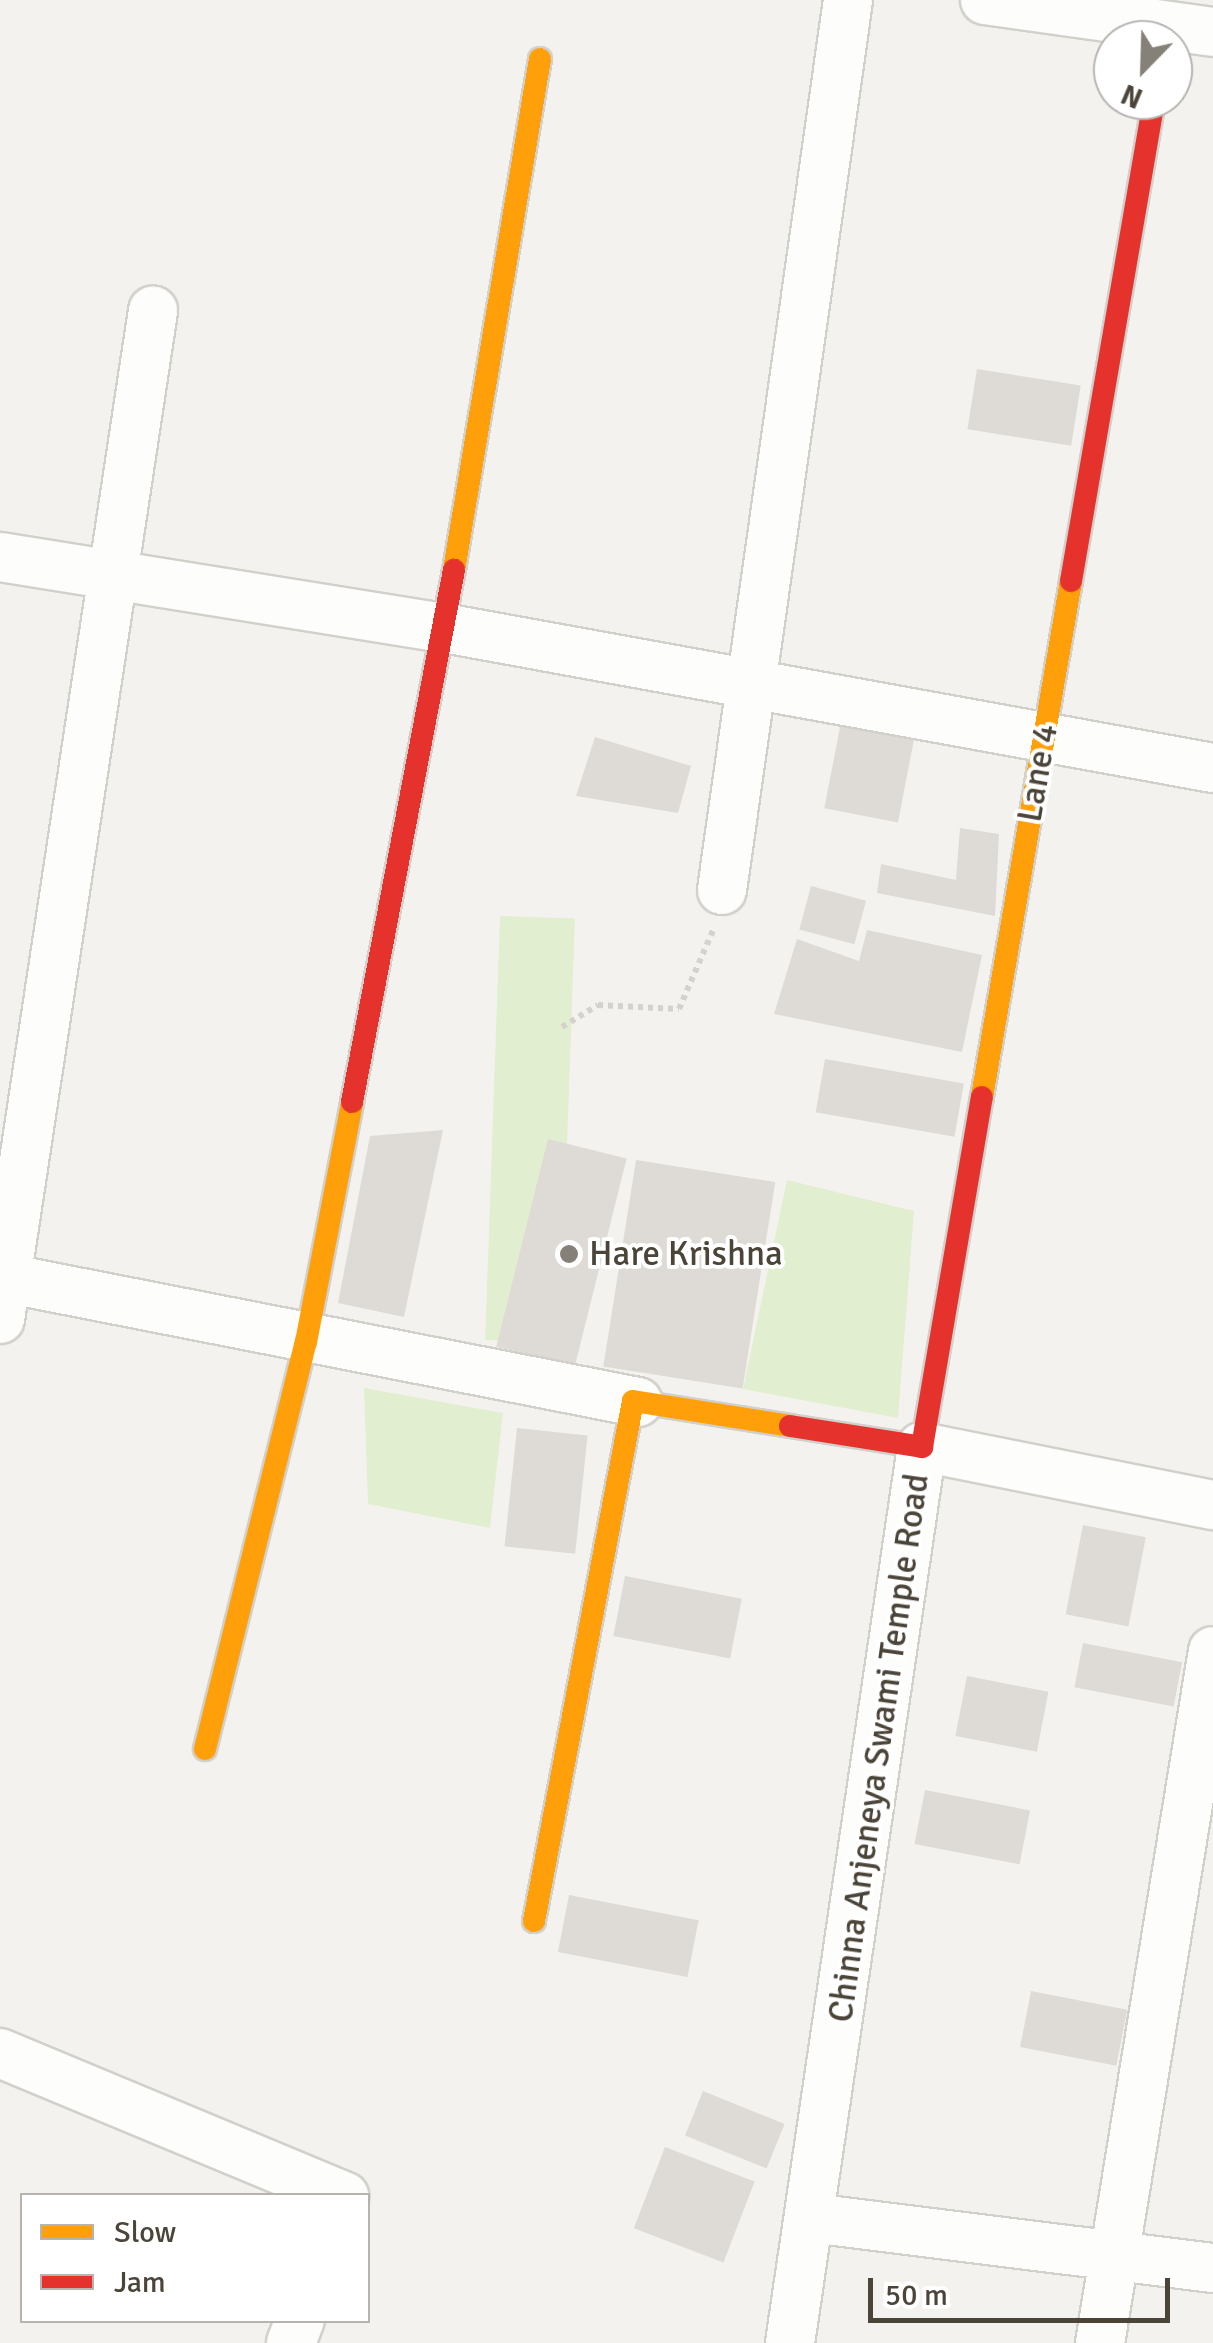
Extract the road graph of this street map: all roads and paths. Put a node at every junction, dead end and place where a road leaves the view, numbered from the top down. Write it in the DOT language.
graph roads {
  1 [pos="848,0"];
  2 [pos="984,0"];
  3 [pos="1150,20"];
  4 [pos="540,59"];
  5 [pos="1151,120"];
  6 [pos="152,311"];
  7 [pos="0,557"];
  8 [pos="109,573"];
  9 [pos="444,628"];
  10 [pos="752,684"];
  11 [pos="1044,740"];
  12 [pos="1213,768"];
  13 [pos="719,905"];
  14 [pos="562,1027"];
  15 [pos="2,1291"];
  16 [pos="306,1342"];
  17 [pos="638,1402"];
  18 [pos="922,1447"];
  19 [pos="1213,1505"];
  20 [pos="1213,1650"];
  21 [pos="205,1749"];
  22 [pos="534,1921"];
  23 [pos="0,2053"];
  24 [pos="337,2193"];
  25 [pos="811,2218"];
  26 [pos="1116,2255"];
  27 [pos="1213,2268"];
  28 [pos="790,2343"];
  29 [pos="1100,2343"];
  1 -- 10 [label="street"];
  2 -- 3 [label="street"];
  4 -- 9 [label="street"];
  5 -- 11 [label="street, Lane 4"];
  6 -- 8 [label="street"];
  7 -- 8 [label="street"];
  8 -- 9 [label="street"];
  8 -- 15 [label="street"];
  9 -- 10 [label="street"];
  9 -- 16 [label="street"];
  10 -- 11 [label="street"];
  10 -- 13 [label="street"];
  11 -- 12 [label="street"];
  11 -- 18 [label="street, Lane 4"];
  13 -- 14 [label="path"];
  15 -- 16 [label="street"];
  16 -- 17 [label="street"];
  16 -- 21 [label="street"];
  17 -- 18 [label="street"];
  17 -- 22 [label="street"];
  18 -- 19 [label="street, Chinna Anjeneya Swami Temple Road"];
  18 -- 25 [label="street, Chinna Anjeneya Swami Temple Road"];
  20 -- 26 [label="street"];
  23 -- 24 [label="street"];
  25 -- 26 [label="street"];
  25 -- 28 [label="street, Chinna Anjeneya Swami Temple Road"];
  26 -- 27 [label="street"];
  26 -- 29 [label="street"];
}
